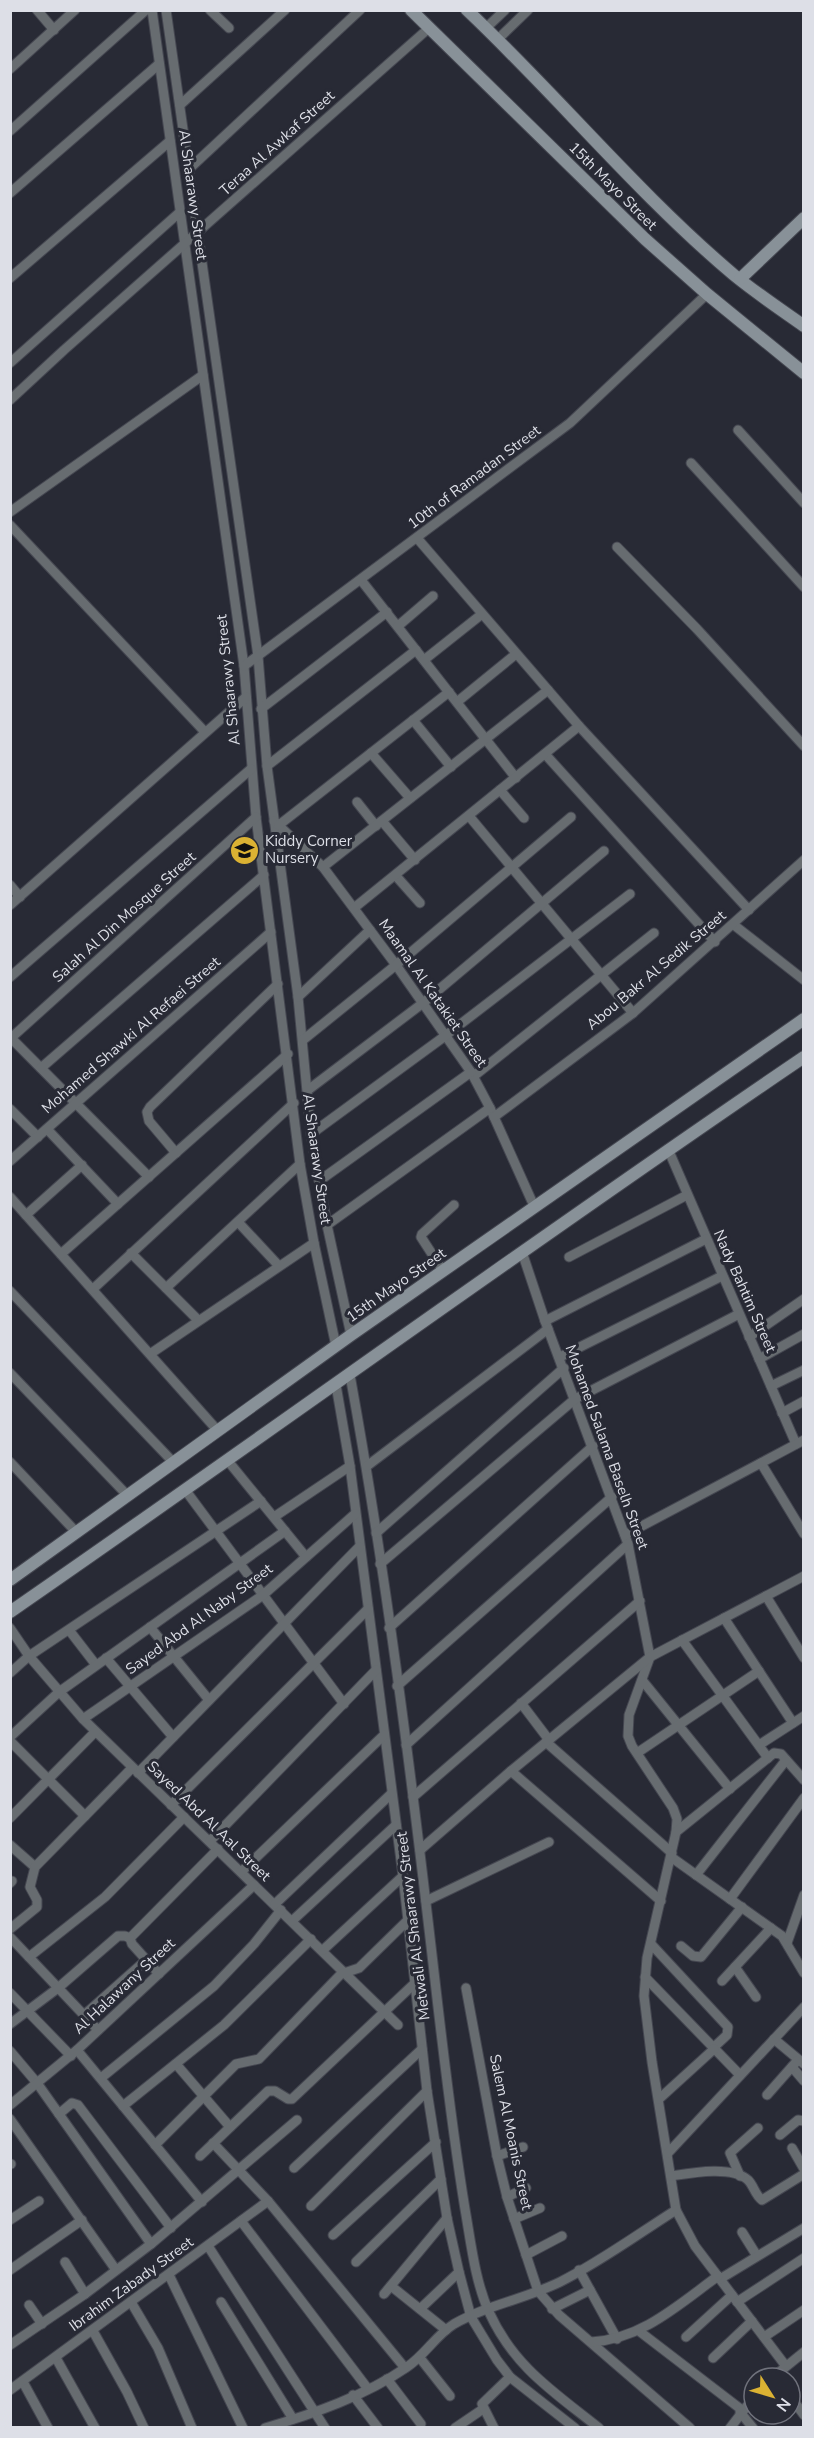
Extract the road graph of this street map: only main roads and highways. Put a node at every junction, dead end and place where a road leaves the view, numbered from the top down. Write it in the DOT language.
graph roads {
  1 [pos="411,10"];
  2 [pos="467,10"];
  3 [pos="804,218"];
  4 [pos="740,279"];
  5 [pos="803,326"];
  6 [pos="804,373"];
  7 [pos="804,1019"];
  8 [pos="804,1057"];
  9 [pos="10,1580"];
  10 [pos="10,1612"];
  1 -- 6 [label="main road, 15th Mayo Street"];
  2 -- 4 [label="main road, 15th Mayo Street"];
  3 -- 4 [label="main road"];
  4 -- 5 [label="main road, 15th Mayo Street"];
  7 -- 9 [label="main road, 15th Mayo Street"];
  8 -- 10 [label="main road"];
}
